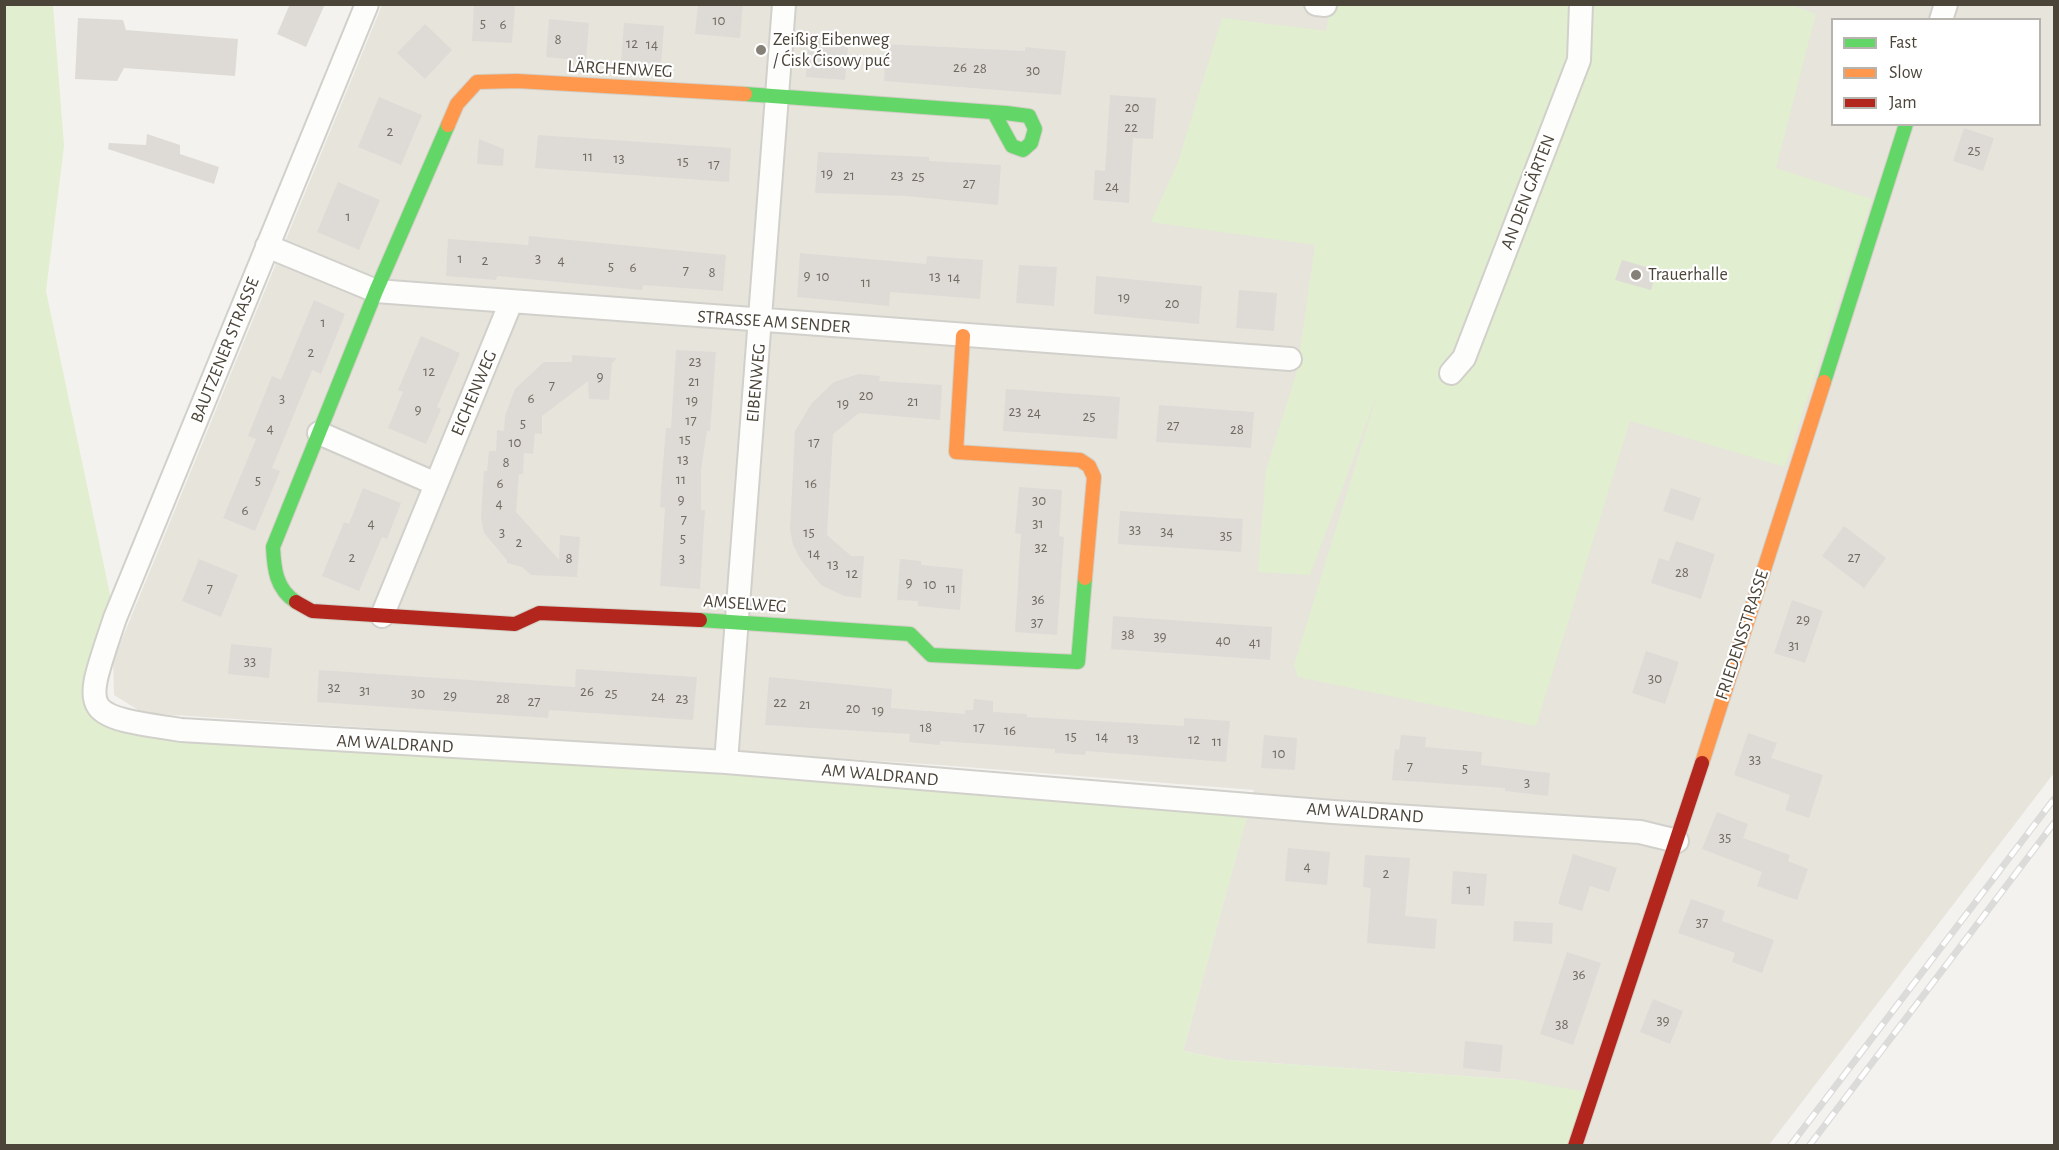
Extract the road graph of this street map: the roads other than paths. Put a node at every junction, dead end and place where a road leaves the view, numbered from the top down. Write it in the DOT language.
graph roads {
  1 [pos="367,4"];
  2 [pos="784,4"];
  3 [pos="1316,4"];
  4 [pos="1581,4"];
  5 [pos="1325,5"];
  6 [pos="776,96"];
  7 [pos="994,113"];
  8 [pos="1905,126"];
  9 [pos="267,246"];
  10 [pos="376,291"];
  11 [pos="511,302"];
  12 [pos="761,321"];
  13 [pos="963,336"];
  14 [pos="1290,359"];
  15 [pos="1451,373"];
  16 [pos="319,433"];
  17 [pos="436,484"];
  18 [pos="382,616"];
  19 [pos="737,621"];
  20 [pos="93,699"];
  21 [pos="726,762"];
  22 [pos="1677,841"];
  23 [pos="1575,1146"];
  1 -- 9 [label="street, BAUTZENER STRASSE"];
  2 -- 6 [label="street, EIBENWEG"];
  3 -- 5 [label="street"];
  4 -- 15 [label="street, AN DEN GÄRTEN"];
  6 -- 7 [label="street, LÄRCHENWEG"];
  6 -- 10 [label="street, LÄRCHENWEG"];
  6 -- 12 [label="street, EIBENWEG"];
  8 -- 22 [label="street, FRIEDENSSTRASSE"];
  9 -- 10 [label="street, STRASSE AM SENDER"];
  9 -- 20 [label="street, BAUTZENER STRASSE"];
  10 -- 11 [label="street, STRASSE AM SENDER"];
  10 -- 16 [label="street, AMSELWEG"];
  11 -- 12 [label="street, STRASSE AM SENDER"];
  11 -- 17 [label="street, EICHENWEG"];
  12 -- 13 [label="street, STRASSE AM SENDER"];
  12 -- 19 [label="street, EIBENWEG"];
  13 -- 14 [label="street, STRASSE AM SENDER"];
  13 -- 19 [label="street, AMSELWEG"];
  16 -- 17 [label="street"];
  16 -- 18 [label="street, AMSELWEG"];
  17 -- 18 [label="street, EICHENWEG"];
  18 -- 19 [label="street, AMSELWEG"];
  19 -- 21 [label="street, EIBENWEG"];
  20 -- 21 [label="street, AM WALDRAND"];
  21 -- 22 [label="street, AM WALDRAND"];
  22 -- 23 [label="street, FRIEDENSSTRASSE"];
}
